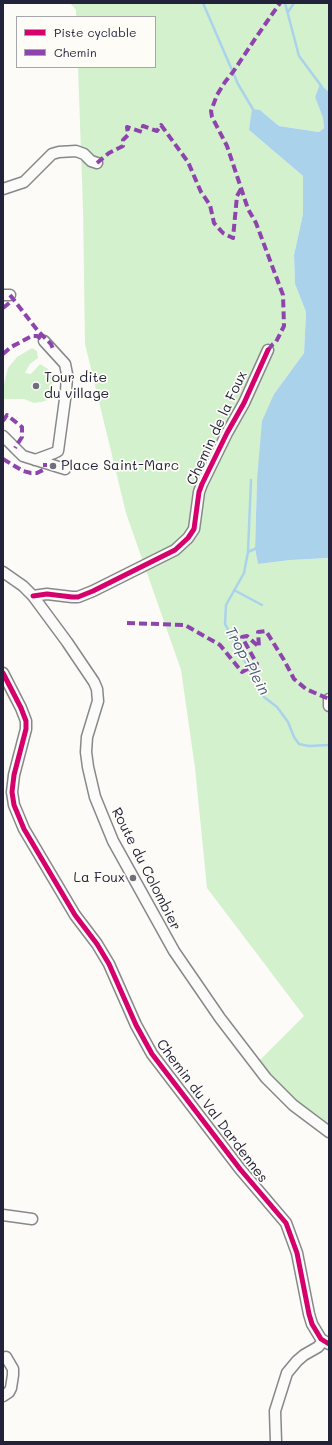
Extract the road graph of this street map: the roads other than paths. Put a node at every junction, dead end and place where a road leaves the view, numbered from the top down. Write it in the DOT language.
graph roads {
  1 [pos="97,163"];
  2 [pos="3,190"];
  3 [pos="44,341"];
  4 [pos="268,350"];
  5 [pos="3,436"];
  6 [pos="35,460"];
  7 [pos="65,469"];
  8 [pos="3,572"];
  9 [pos="33,596"];
  10 [pos="3,673"];
  11 [pos="329,699"];
  12 [pos="329,706"];
  13 [pos="329,1132"];
  14 [pos="3,1215"];
  15 [pos="32,1219"];
  16 [pos="326,1343"];
  17 [pos="6,1357"];
  18 [pos="3,1396"];
  19 [pos="276,1442"];
  1 -- 2 [label="street"];
  3 -- 6 [label="street"];
  4 -- 9 [label="street, Chemin de la Foux"];
  5 -- 6 [label="street"];
  6 -- 7 [label="street"];
  8 -- 9 [label="street, Route du Colombier"];
  9 -- 13 [label="street, Route du Colombier"];
  10 -- 16 [label="street, Chemin du Val Dardennes"];
  11 -- 12 [label="street"];
  14 -- 15 [label="street"];
  16 -- 19 [label="street"];
  17 -- 18 [label="street"];
}
